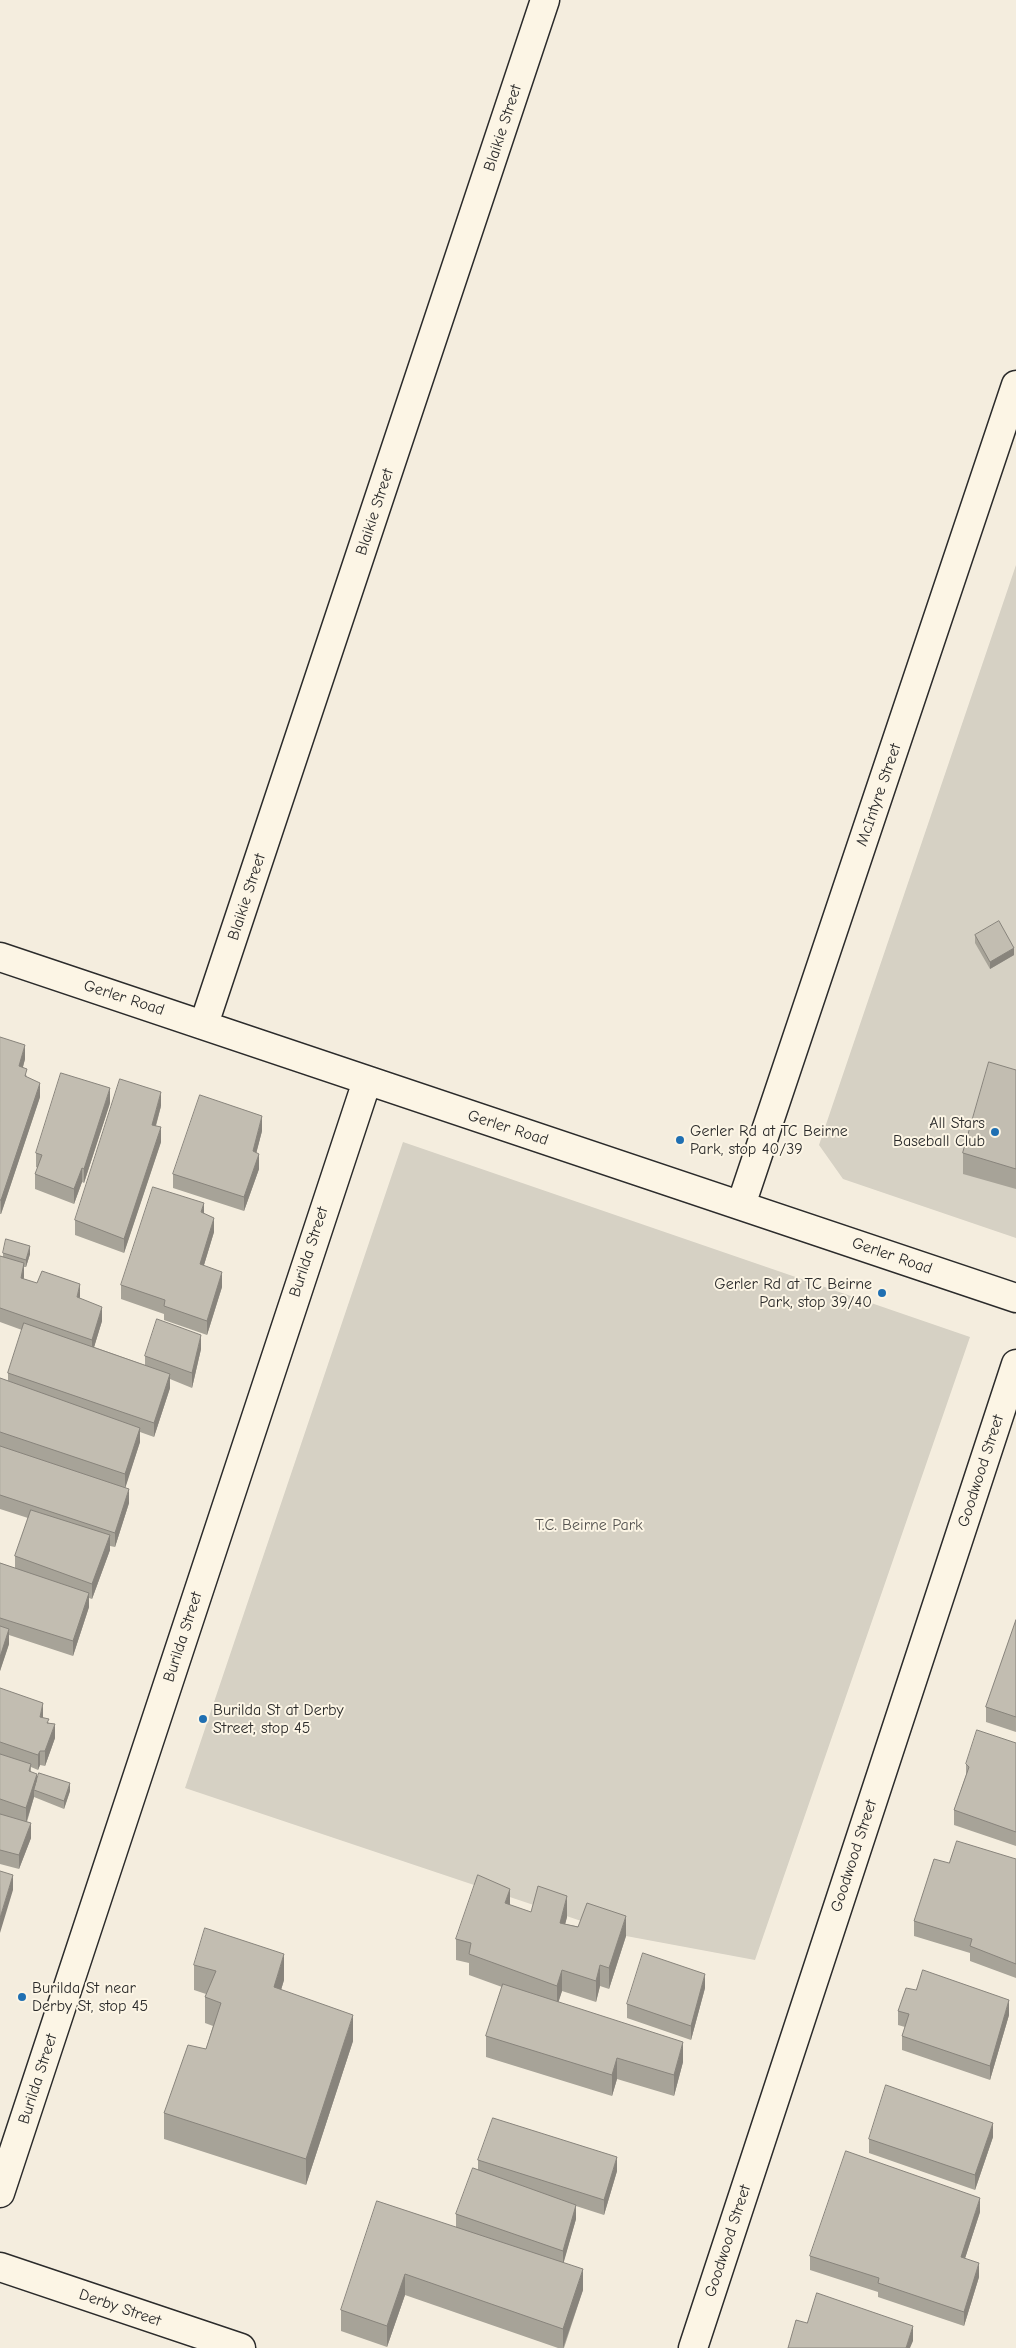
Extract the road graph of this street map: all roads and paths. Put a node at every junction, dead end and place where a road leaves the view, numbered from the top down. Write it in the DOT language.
graph roads {
  1 [pos="545,0"];
  2 [pos="1016,385"];
  3 [pos="0,957"];
  4 [pos="204,1024"];
  5 [pos="367,1081"];
  6 [pos="741,1204"];
  7 [pos="1016,1298"];
  8 [pos="1016,1364"];
  9 [pos="0,2193"];
  10 [pos="0,2267"];
  11 [pos="241,2348"];
  12 [pos="693,2348"];
  1 -- 4 [label="street, Blaikie Street"];
  2 -- 6 [label="street, McIntyre Street"];
  3 -- 4 [label="street, Gerler Road"];
  4 -- 5 [label="street, Gerler Road"];
  5 -- 6 [label="street, Gerler Road"];
  5 -- 9 [label="street, Burilda Street"];
  6 -- 7 [label="street, Gerler Road"];
  8 -- 12 [label="street, Goodwood Street"];
  10 -- 11 [label="street, Derby Street"];
}
